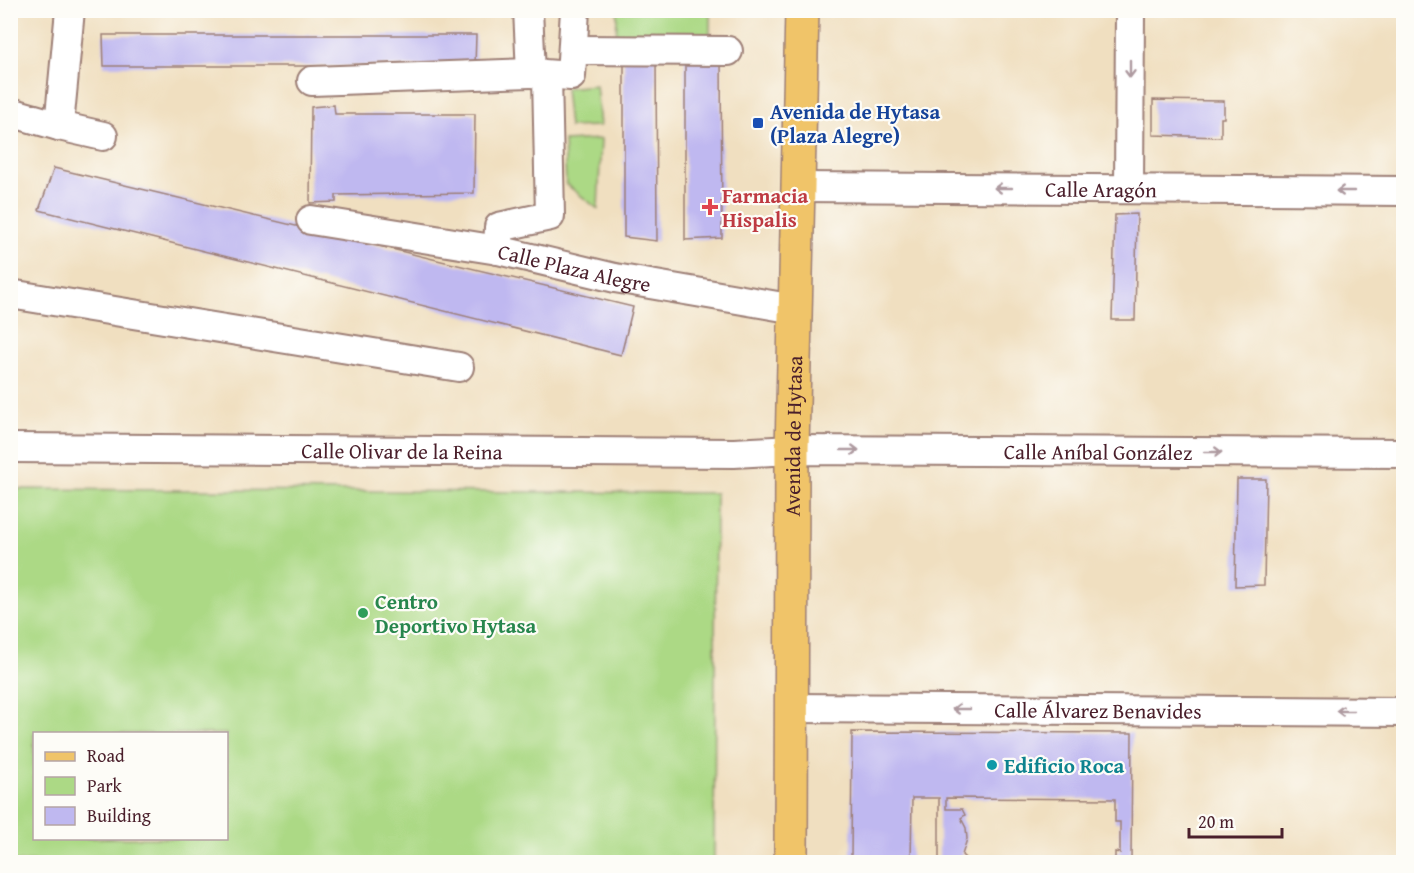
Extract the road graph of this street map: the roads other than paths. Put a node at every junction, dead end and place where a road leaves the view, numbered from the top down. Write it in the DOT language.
graph roads {
  1 [pos="70,10"];
  2 [pos="528,10"];
  3 [pos="575,10"];
  4 [pos="802,10"];
  5 [pos="1130,10"];
  6 [pos="573,50"];
  7 [pos="728,51"];
  8 [pos="539,74"];
  9 [pos="312,81"];
  10 [pos="10,112"];
  11 [pos="59,126"];
  12 [pos="103,136"];
  13 [pos="798,187"];
  14 [pos="1129,189"];
  15 [pos="1404,191"];
  16 [pos="550,216"];
  17 [pos="311,220"];
  18 [pos="498,250"];
  19 [pos="555,263"];
  20 [pos="10,294"];
  21 [pos="795,309"];
  22 [pos="459,366"];
  23 [pos="10,448"];
  24 [pos="792,450"];
  25 [pos="1404,453"];
  26 [pos="790,708"];
  27 [pos="1404,712"];
  28 [pos="790,862"];
  1 -- 11 [label="street"];
  2 -- 8 [label="street, Calle Plaza Alegre"];
  3 -- 6 [label="street"];
  4 -- 13 [label="main road, Avenida de Hytasa"];
  5 -- 14 [label="street, one-way"];
  6 -- 7 [label="street"];
  6 -- 8 [label="street"];
  8 -- 9 [label="street"];
  8 -- 16 [label="street, Calle Plaza Alegre"];
  10 -- 11 [label="street"];
  11 -- 12 [label="street"];
  14 -- 13 [label="street, Calle Aragón, one-way"];
  13 -- 21 [label="main road, Avenida de Hytasa"];
  15 -- 14 [label="street, Calle Aragón, one-way"];
  16 -- 18 [label="street, Calle Plaza Alegre"];
  16 -- 19 [label="street"];
  17 -- 18 [label="street"];
  18 -- 19 [label="street, Calle Plaza Alegre"];
  19 -- 21 [label="street, Calle Plaza Alegre"];
  20 -- 22 [label="street"];
  21 -- 24 [label="main road, Avenida de Hytasa"];
  23 -- 24 [label="street, Calle Olivar de la Reina"];
  24 -- 25 [label="street, Calle Aníbal González, one-way"];
  24 -- 26 [label="main road, Avenida de Hytasa"];
  27 -- 26 [label="street, Calle Álvarez Benavides, one-way"];
  26 -- 28 [label="main road, Avenida de Hytasa"];
}
